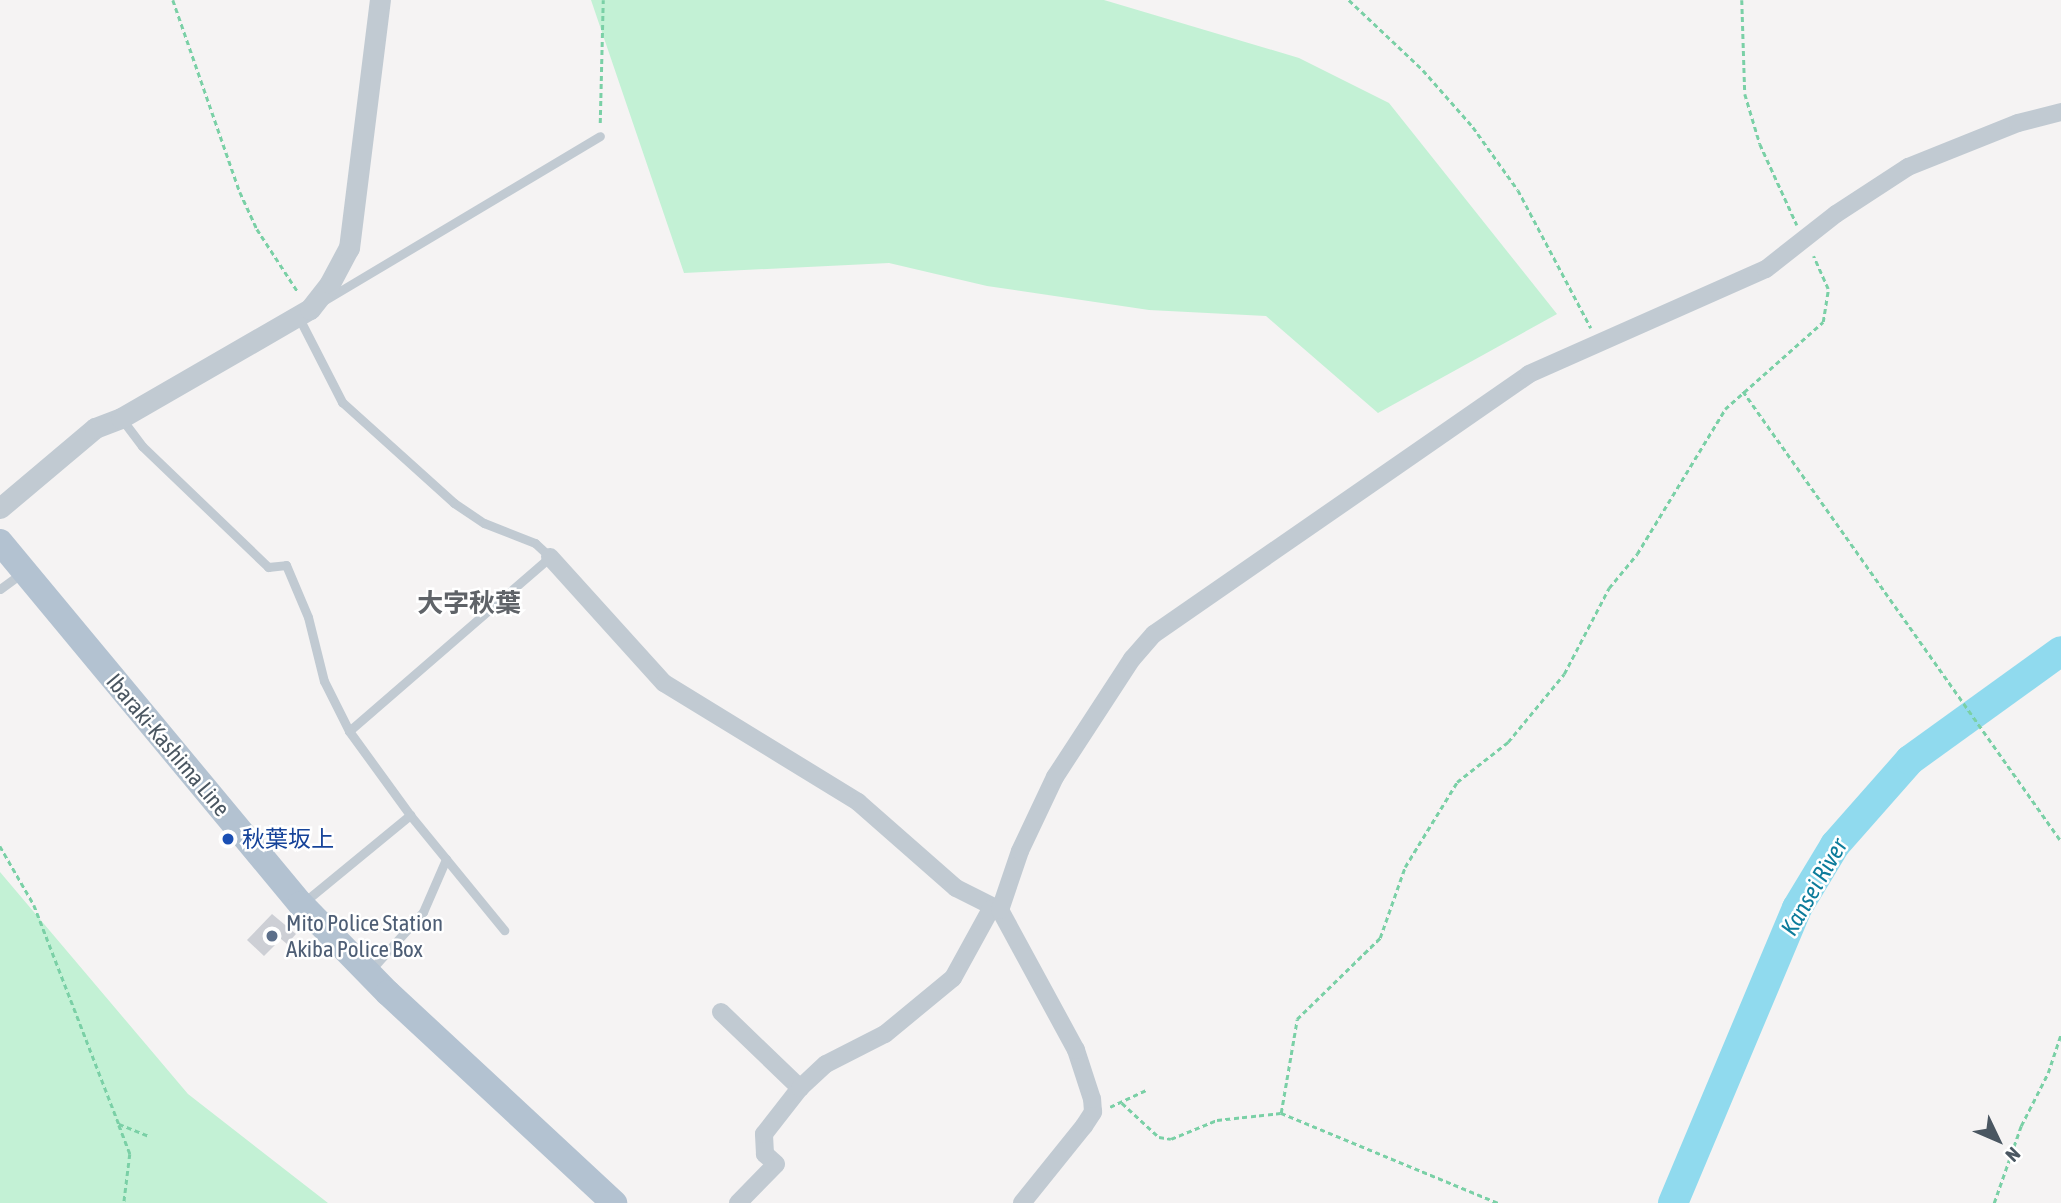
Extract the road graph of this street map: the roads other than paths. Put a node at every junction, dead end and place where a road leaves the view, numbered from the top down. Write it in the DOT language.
graph roads {
  1 [pos="380,0"];
  2 [pos="2061,112"];
  3 [pos="600,136"];
  4 [pos="304,313"];
  5 [pos="121,418"];
  6 [pos="0,508"];
  7 [pos="0,542"];
  8 [pos="550,557"];
  9 [pos="24,570"];
  10 [pos="0,589"];
  11 [pos="349,731"];
  12 [pos="410,815"];
  13 [pos="446,859"];
  14 [pos="301,904"];
  15 [pos="996,910"];
  16 [pos="504,930"];
  17 [pos="368,973"];
  18 [pos="721,1013"];
  19 [pos="800,1088"];
  20 [pos="614,1203"];
  21 [pos="738,1203"];
  22 [pos="1023,1203"];
  1 -- 4 [label="street"];
  2 -- 15 [label="street"];
  3 -- 4 [label="lane"];
  4 -- 5 [label="street"];
  4 -- 8 [label="lane"];
  5 -- 6 [label="street"];
  5 -- 11 [label="lane"];
  7 -- 9 [label="main road, Ibaraki-Kashima Line"];
  8 -- 11 [label="lane"];
  8 -- 15 [label="street"];
  9 -- 10 [label="lane"];
  9 -- 14 [label="main road, Ibaraki-Kashima Line"];
  11 -- 12 [label="lane"];
  12 -- 13 [label="lane"];
  12 -- 14 [label="lane"];
  13 -- 16 [label="lane"];
  13 -- 17 [label="lane"];
  14 -- 17 [label="main road, Ibaraki-Kashima Line"];
  15 -- 19 [label="street"];
  15 -- 22 [label="street"];
  17 -- 20 [label="main road, Ibaraki-Kashima Line"];
  18 -- 19 [label="street"];
  19 -- 21 [label="street"];
}
